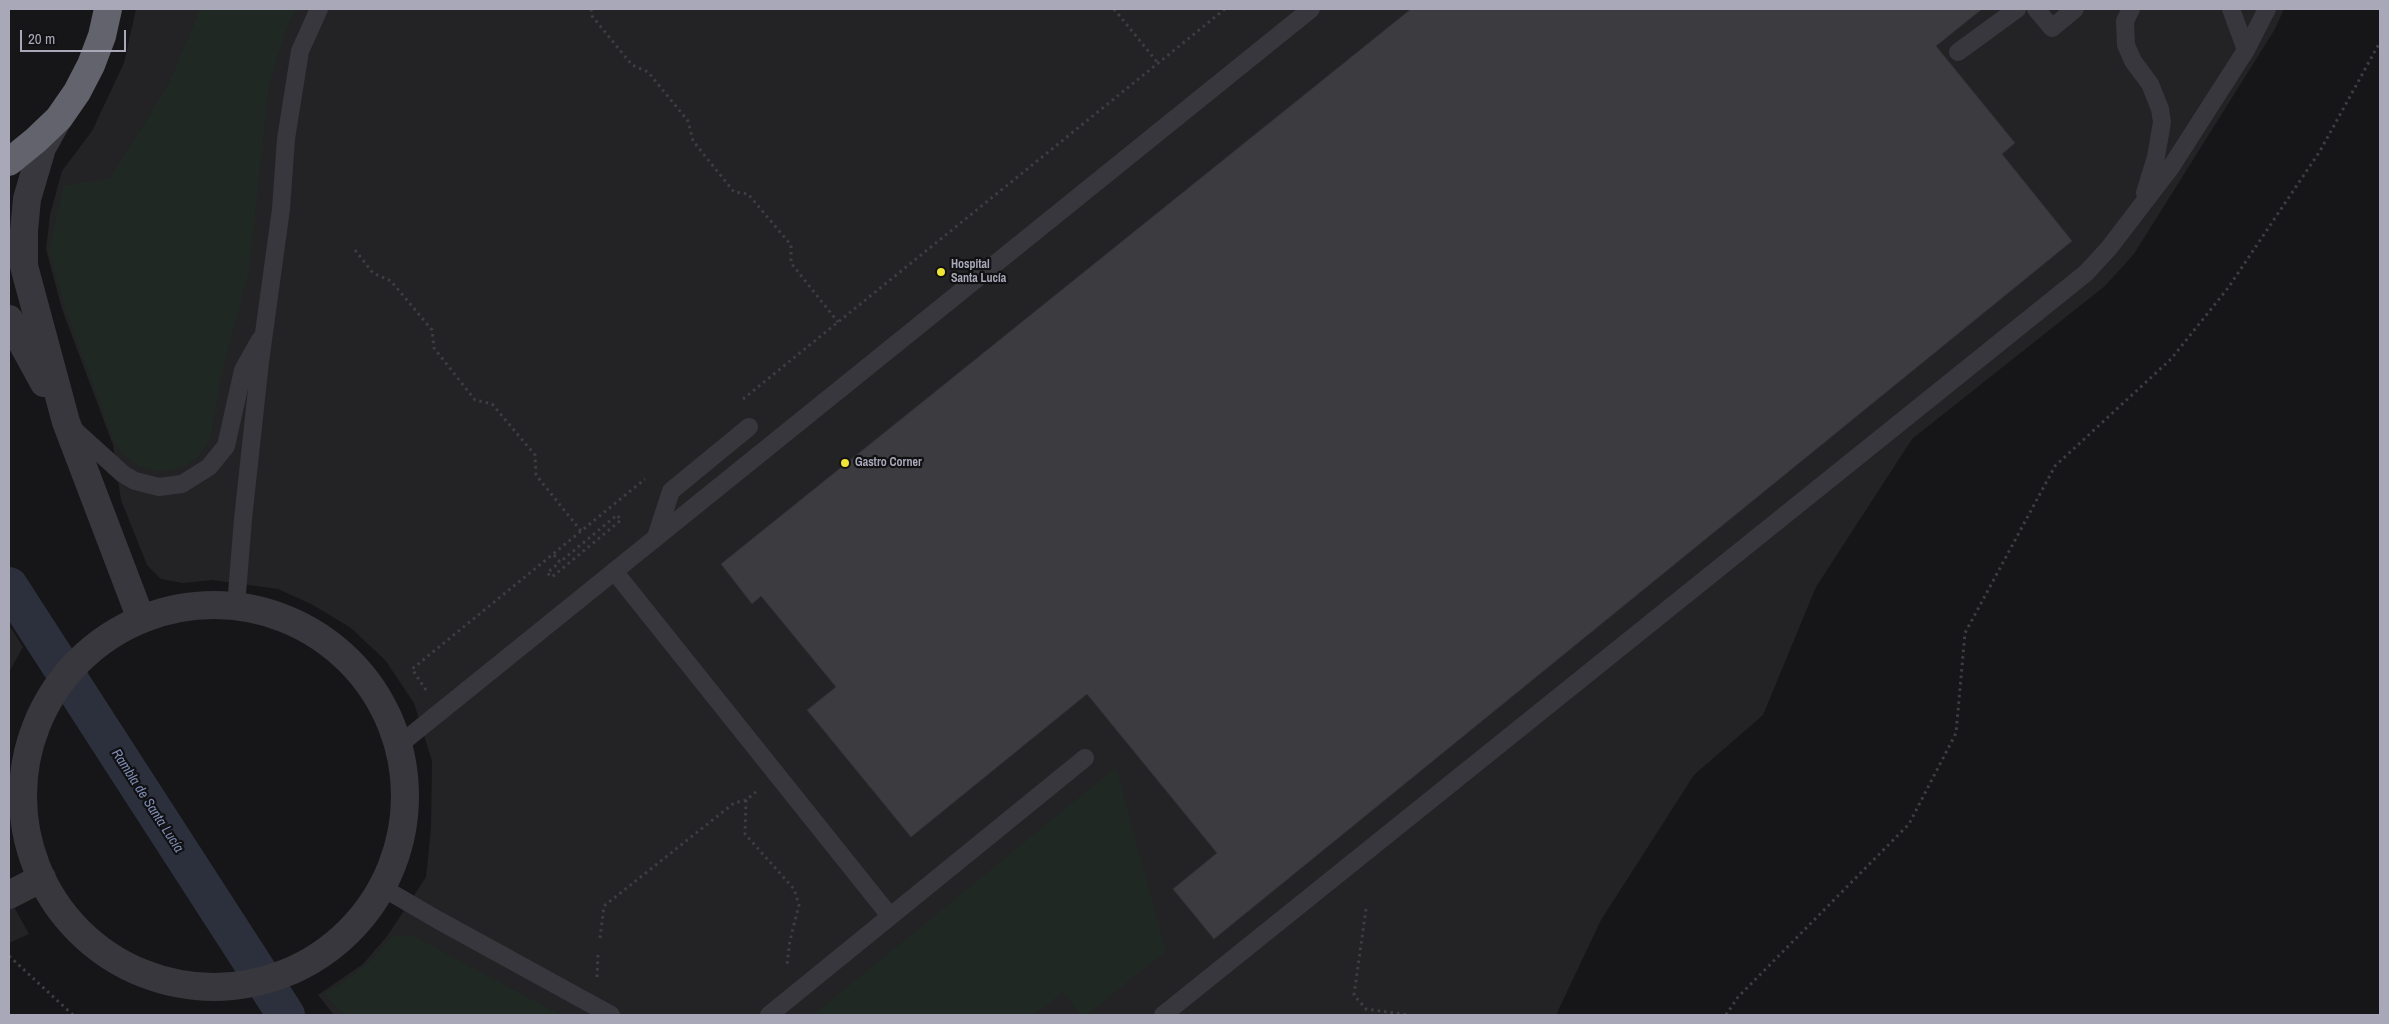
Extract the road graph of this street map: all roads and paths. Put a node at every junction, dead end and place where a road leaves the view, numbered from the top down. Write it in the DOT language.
graph roads {
  1 [pos="108,9"];
  2 [pos="319,9"];
  3 [pos="591,9"];
  4 [pos="1114,9"];
  5 [pos="1225,9"];
  6 [pos="1311,9"];
  7 [pos="2017,9"];
  8 [pos="2036,9"];
  9 [pos="2075,9"];
  10 [pos="2131,9"];
  11 [pos="2231,9"];
  12 [pos="2268,9"];
  13 [pos="2380,42"];
  14 [pos="2246,50"];
  15 [pos="1958,52"];
  16 [pos="1158,62"];
  17 [pos="59,118"];
  18 [pos="9,162"];
  19 [pos="2142,204"];
  20 [pos="355,250"];
  21 [pos="9,319"];
  22 [pos="838,322"];
  23 [pos="264,333"];
  24 [pos="740,402"];
  25 [pos="66,422"];
  26 [pos="749,427"];
  27 [pos="649,476"];
  28 [pos="582,531"];
  29 [pos="656,537"];
  30 [pos="554,555"];
  31 [pos="560,562"];
  32 [pos="614,571"];
  33 [pos="236,606"];
  34 [pos="141,619"];
  35 [pos="426,691"];
  36 [pos="399,745"];
  37 [pos="1085,758"];
  38 [pos="758,790"];
  39 [pos="746,800"];
  40 [pos="42,878"];
  41 [pos="383,888"];
  42 [pos="9,895"];
  43 [pos="1366,909"];
  44 [pos="890,916"];
  45 [pos="600,938"];
  46 [pos="598,954"];
  47 [pos="9,956"];
  48 [pos="786,973"];
  49 [pos="597,982"];
  50 [pos="73,1015"];
  51 [pos="611,1015"];
  52 [pos="769,1015"];
  53 [pos="1163,1015"];
  54 [pos="1409,1015"];
  55 [pos="1726,1015"];
  1 -- 17 [label="highway"];
  2 -- 23 [label="lane"];
  3 -- 22 [label="path"];
  4 -- 16 [label="path"];
  5 -- 16 [label="path"];
  6 -- 29 [label="lane"];
  7 -- 15 [label="lane"];
  8 -- 9 [label="lane"];
  10 -- 19 [label="lane"];
  11 -- 14 [label="lane"];
  12 -- 14 [label="lane"];
  13 -- 55 [label="path"];
  14 -- 19 [label="lane"];
  16 -- 22 [label="path"];
  17 -- 18 [label="highway"];
  17 -- 25 [label="street"];
  19 -- 53 [label="lane"];
  20 -- 28 [label="path"];
  21 -- 25 [label="street"];
  22 -- 24 [label="path"];
  23 -- 25 [label="lane"];
  23 -- 33 [label="lane"];
  25 -- 34 [label="street"];
  26 -- 29 [label="lane"];
  27 -- 28 [label="path"];
  28 -- 30 [label="path"];
  29 -- 32 [label="lane"];
  30 -- 31 [label="path"];
  30 -- 35 [label="path"];
  31 -- 31 [label="path"];
  32 -- 36 [label="lane"];
  32 -- 44 [label="lane"];
  33 -- 34 [label="street"];
  33 -- 36 [label="street"];
  34 -- 40 [label="street"];
  36 -- 41 [label="street"];
  37 -- 44 [label="lane"];
  38 -- 39 [label="path"];
  39 -- 45 [label="path"];
  39 -- 48 [label="path"];
  40 -- 41 [label="street"];
  40 -- 42 [label="street"];
  41 -- 51 [label="lane"];
  43 -- 54 [label="path"];
  44 -- 52 [label="lane"];
  46 -- 49 [label="path"];
  47 -- 50 [label="path"];
}
